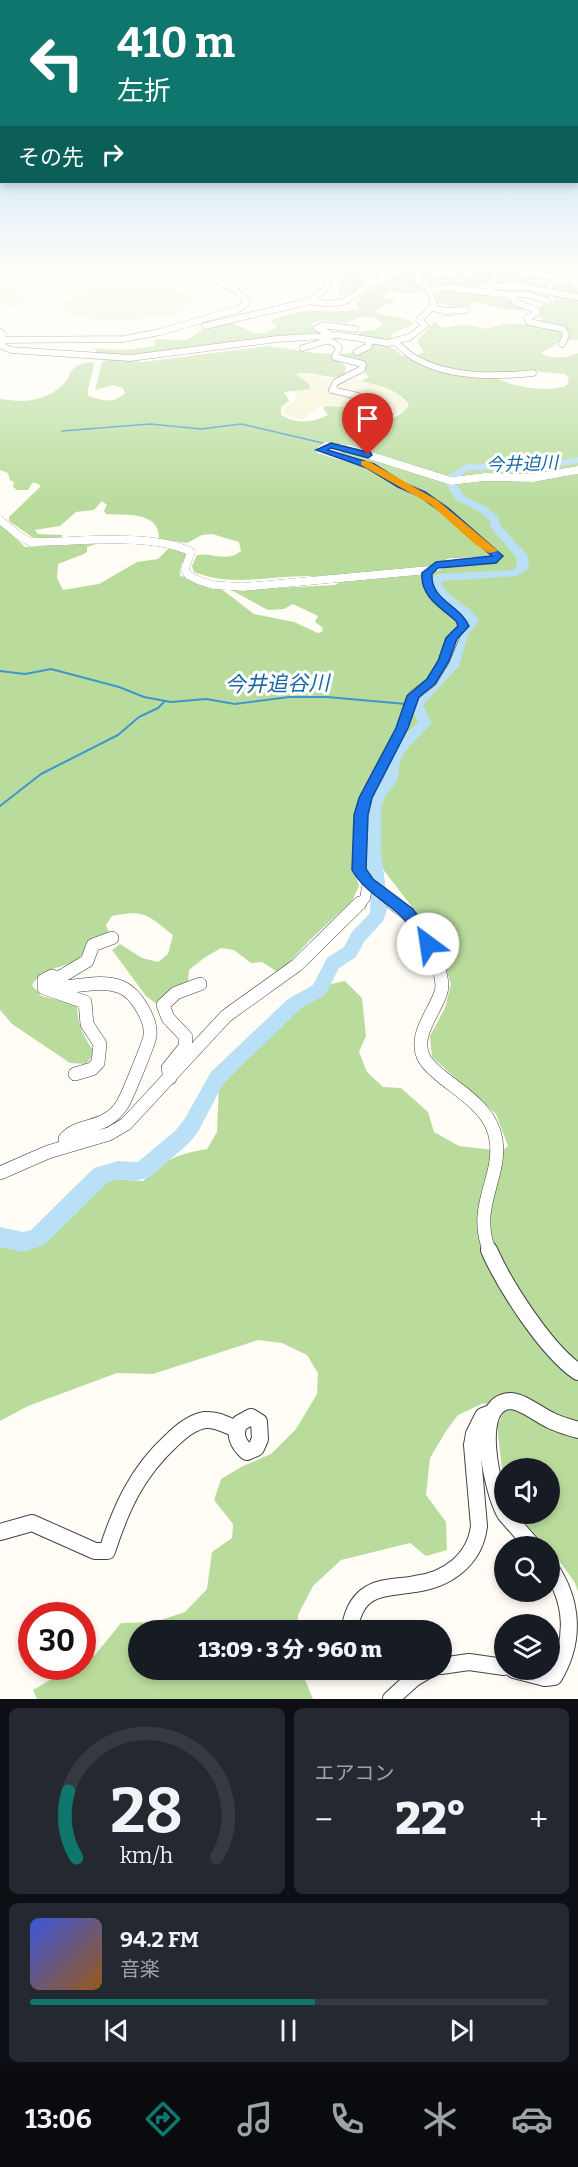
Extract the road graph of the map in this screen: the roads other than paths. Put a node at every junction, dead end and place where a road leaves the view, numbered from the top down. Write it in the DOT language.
graph roads {
  1 [pos="3,346"];
  2 [pos="228,346"];
  3 [pos="310,346"];
  4 [pos="337,346"];
  5 [pos="368,346"];
  6 [pos="400,346"];
  7 [pos="303,348"];
  8 [pos="357,352"];
  9 [pos="533,373"];
  10 [pos="358,396"];
  11 [pos="578,470"];
  12 [pos="0,520"];
  13 [pos="429,570"];
  14 [pos="368,883"];
  15 [pos="112,938"];
  16 [pos="57,979"];
  17 [pos="200,984"];
  18 [pos="75,1074"];
  19 [pos="170,1078"];
  20 [pos="67,1146"];
  21 [pos="0,1173"];
  22 [pos="578,1372"];
  23 [pos="491,1413"];
  24 [pos="236,1429"];
  25 [pos="578,1430"];
  26 [pos="494,1480"];
  27 [pos="514,1524"];
  28 [pos="0,1532"];
  29 [pos="524,1536"];
  30 [pos="560,1582"];
  31 [pos="352,1620"];
  32 [pos="452,1664"];
  33 [pos="560,1665"];
  34 [pos="494,1666"];
  35 [pos="412,1680"];
  36 [pos="392,1699"];
  1 -- 2 [label="street"];
  3 -- 7 [label="street"];
  4 -- 10 [label="street"];
  5 -- 8 [label="street"];
  6 -- 9 [label="street"];
  11 -- 13 [label="street"];
  12 -- 13 [label="street"];
  13 -- 14 [label="street"];
  14 -- 19 [label="street"];
  14 -- 22 [label="street"];
  15 -- 16 [label="street"];
  16 -- 18 [label="street"];
  16 -- 20 [label="street"];
  17 -- 19 [label="street"];
  19 -- 20 [label="street"];
  20 -- 21 [label="street"];
  23 -- 25 [label="street"];
  23 -- 26 [label="street"];
  23 -- 31 [label="street"];
  24 -- 28 [label="street"];
  27 -- 29 [label="street"];
  30 -- 33 [label="street"];
  32 -- 34 [label="street"];
  35 -- 36 [label="street"];
}
